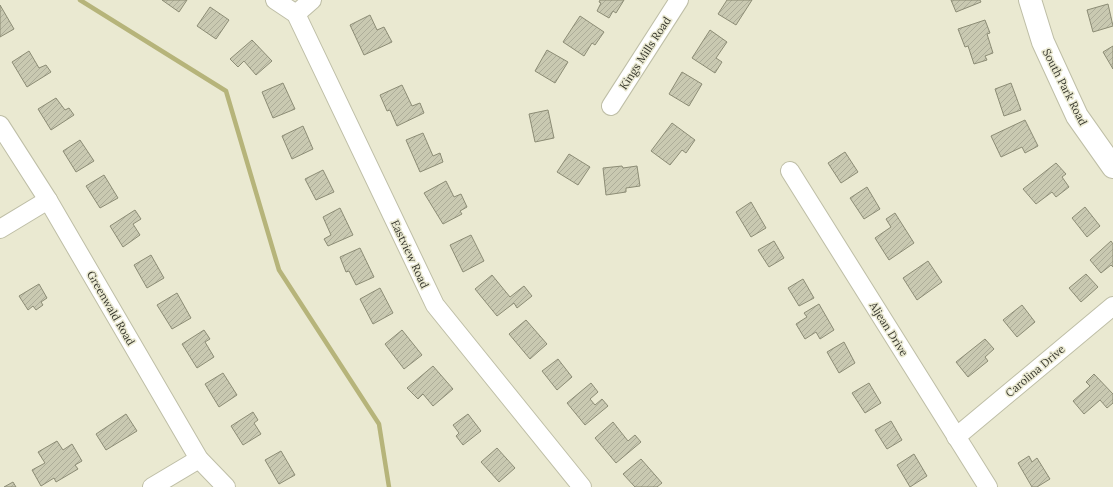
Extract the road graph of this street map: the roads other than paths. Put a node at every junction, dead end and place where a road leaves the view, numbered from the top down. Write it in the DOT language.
graph roads {
  1 [pos="275,0"];
  2 [pos="312,0"];
  3 [pos="679,0"];
  4 [pos="1030,0"];
  5 [pos="296,14"];
  6 [pos="611,106"];
  7 [pos="0,125"];
  8 [pos="1113,168"];
  9 [pos="790,171"];
  10 [pos="48,200"];
  11 [pos="0,229"];
  12 [pos="1113,306"];
  13 [pos="956,437"];
  14 [pos="199,459"];
  15 [pos="152,487"];
  16 [pos="226,487"];
  17 [pos="582,487"];
  18 [pos="988,487"];
  1 -- 5 [label="street"];
  2 -- 5 [label="street"];
  3 -- 6 [label="street, Kings Mills Road"];
  4 -- 8 [label="main road, South Park Road"];
  5 -- 17 [label="street, Eastview Road"];
  7 -- 10 [label="street, Greenwald Road"];
  9 -- 13 [label="street, Aljean Drive"];
  10 -- 11 [label="street"];
  10 -- 14 [label="street, Greenwald Road"];
  12 -- 13 [label="street, Carolina Drive"];
  13 -- 18 [label="street, Aljean Drive"];
  14 -- 15 [label="street"];
  14 -- 16 [label="street, Greenwald Road"];
}
